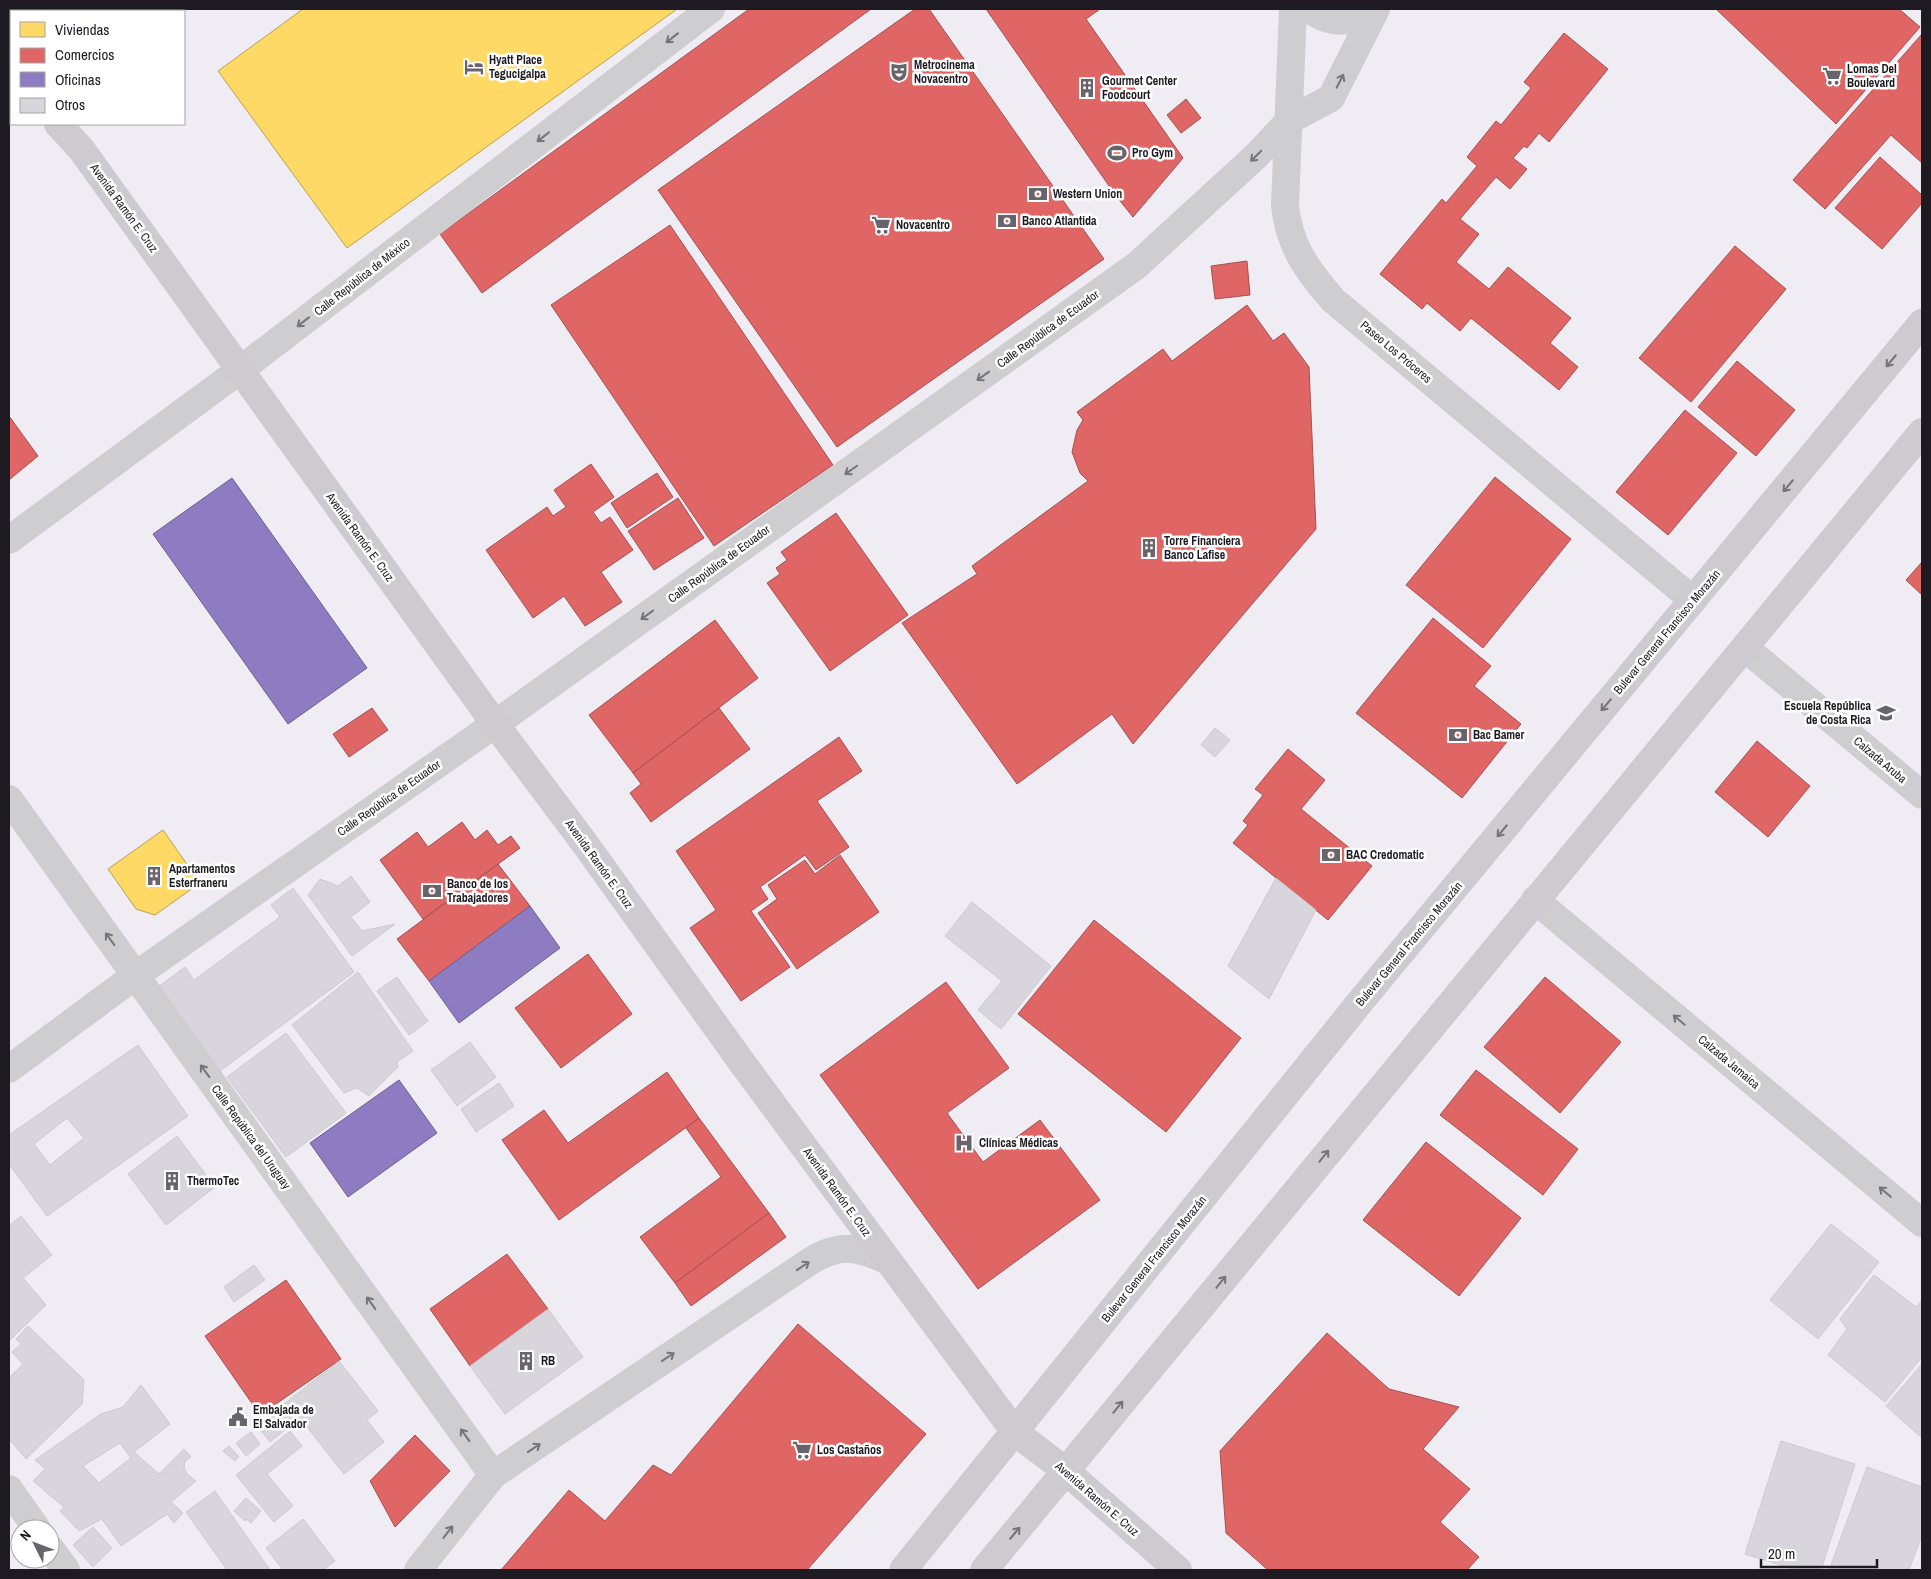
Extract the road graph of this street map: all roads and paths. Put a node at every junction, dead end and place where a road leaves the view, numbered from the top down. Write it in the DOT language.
graph roads {
  1 [pos="711,9"];
  2 [pos="1292,9"];
  3 [pos="1310,9"];
  4 [pos="1375,9"];
  5 [pos="1290,120"];
  6 [pos="59,125"];
  7 [pos="63,125"];
  8 [pos="70,125"];
  9 [pos="81,149"];
  10 [pos="1922,323"];
  11 [pos="240,370"];
  12 [pos="1922,432"];
  13 [pos="9,540"];
  14 [pos="1693,600"];
  15 [pos="1745,648"];
  16 [pos="495,724"];
  17 [pos="1922,795"];
  18 [pos="9,799"];
  19 [pos="1535,900"];
  20 [pos="136,975"];
  21 [pos="9,1069"];
  22 [pos="1922,1223"];
  23 [pos="888,1261"];
  24 [pos="1015,1432"];
  25 [pos="1066,1471"];
  26 [pos="493,1475"];
  27 [pos="9,1489"];
  28 [pos="30,1519"];
  29 [pos="418,1570"];
  30 [pos="903,1570"];
  31 [pos="984,1570"];
  32 [pos="1178,1570"];
  1 -- 11 [label="street, Calle República de México, one-way"];
  2 -- 5 [label="street, Paseo Los Próceres"];
  3 -- 4 [label="street"];
  5 -- 4 [label="street, Calle República de Ecuador, one-way"];
  5 -- 14 [label="street, Paseo Los Próceres"];
  5 -- 16 [label="street, Calle República de Ecuador, one-way"];
  6 -- 9 [label="main road, Avenida Ramón E. Cruz"];
  7 -- 9 [label="main road"];
  8 -- 9 [label="main road"];
  9 -- 11 [label="main road, Avenida Ramón E. Cruz"];
  10 -- 14 [label="main road, Bulevar General Francisco Morazán, one-way"];
  11 -- 13 [label="street, Calle República de México"];
  11 -- 16 [label="main road, Avenida Ramón E. Cruz"];
  12 -- 15 [label="main road"];
  14 -- 24 [label="main road, Bulevar General Francisco Morazán, one-way"];
  15 -- 17 [label="street, Calzada Aruba"];
  15 -- 19 [label="main road"];
  16 -- 20 [label="street, Calle República de Ecuador"];
  16 -- 23 [label="main road, Avenida Ramón E. Cruz"];
  20 -- 18 [label="street, Calle República del Uruguay, one-way"];
  22 -- 19 [label="street, Calzada Jamaica, one-way"];
  25 -- 19 [label="main road, one-way"];
  20 -- 21 [label="street, Calle República de Ecuador"];
  26 -- 20 [label="street, Calle República del Uruguay, one-way"];
  23 -- 24 [label="main road, Avenida Ramón E. Cruz"];
  26 -- 23 [label="street, one-way"];
  24 -- 25 [label="main road, Avenida Ramón E. Cruz"];
  24 -- 30 [label="main road, Bulevar General Francisco Morazán"];
  31 -- 25 [label="main road, one-way"];
  25 -- 32 [label="main road, Avenida Ramón E. Cruz"];
  29 -- 26 [label="street, one-way"];
  27 -- 28 [label="street"];
}
